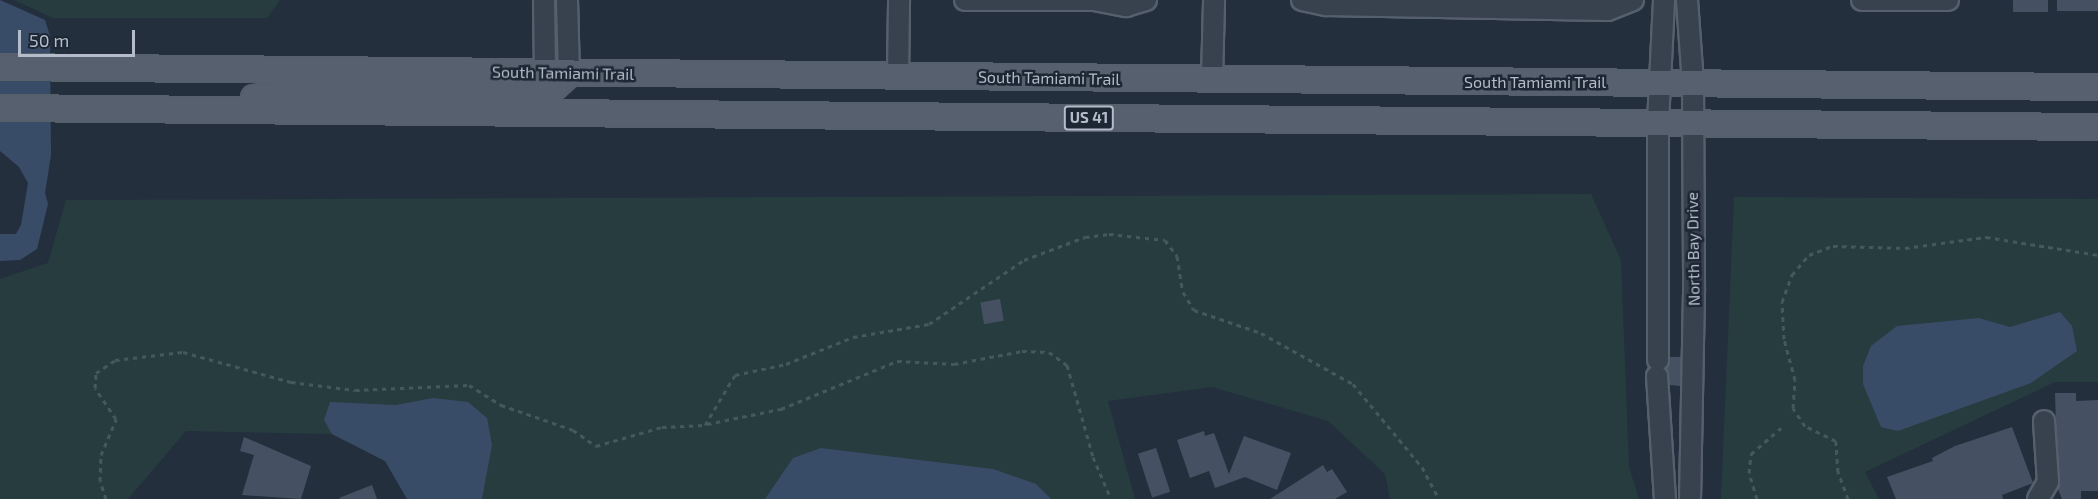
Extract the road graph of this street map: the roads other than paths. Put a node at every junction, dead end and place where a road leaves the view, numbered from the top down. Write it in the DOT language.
graph roads {
  1 [pos="544,0"];
  2 [pos="567,0"];
  3 [pos="899,0"];
  4 [pos="965,0"];
  5 [pos="1094,0"];
  6 [pos="1146,0"];
  7 [pos="1214,0"];
  8 [pos="1302,0"];
  9 [pos="1633,0"];
  10 [pos="1664,0"];
  11 [pos="1687,0"];
  12 [pos="1862,0"];
  13 [pos="1948,0"];
  14 [pos="1014,1"];
  15 [pos="1328,3"];
  16 [pos="0,67"];
  17 [pos="545,73"];
  18 [pos="569,74"];
  19 [pos="898,76"];
  20 [pos="1212,79"];
  21 [pos="1662,82"];
  22 [pos="1693,83"];
  23 [pos="2098,87"];
  24 [pos="0,108"];
  25 [pos="175,110"];
  26 [pos="1658,123"];
  27 [pos="1693,124"];
  28 [pos="2098,127"];
  29 [pos="2044,421"];
  30 [pos="1665,499"];
  31 [pos="1690,499"];
  32 [pos="2038,499"];
  1 -- 17 [label="street"];
  2 -- 18 [label="street"];
  3 -- 19 [label="street"];
  4 -- 14 [label="street"];
  5 -- 6 [label="street"];
  5 -- 14 [label="street"];
  7 -- 20 [label="street"];
  8 -- 15 [label="street"];
  9 -- 15 [label="street"];
  10 -- 21 [label="street"];
  11 -- 22 [label="street, North Bay Drive"];
  12 -- 13 [label="street"];
  16 -- 17 [label="main road, South Tamiami Trail"];
  17 -- 18 [label="main road, South Tamiami Trail"];
  18 -- 19 [label="main road, South Tamiami Trail"];
  18 -- 25 [label="main road"];
  19 -- 20 [label="main road, South Tamiami Trail"];
  20 -- 21 [label="main road, South Tamiami Trail"];
  21 -- 22 [label="main road, South Tamiami Trail"];
  21 -- 26 [label="street"];
  22 -- 23 [label="main road, South Tamiami Trail"];
  22 -- 27 [label="street, North Bay Drive"];
  24 -- 25 [label="main road, US 41"];
  25 -- 26 [label="main road, US 41"];
  26 -- 27 [label="main road, US 41"];
  26 -- 30 [label="street"];
  27 -- 28 [label="main road, US 41"];
  27 -- 31 [label="street, North Bay Drive"];
  29 -- 32 [label="street"];
}
